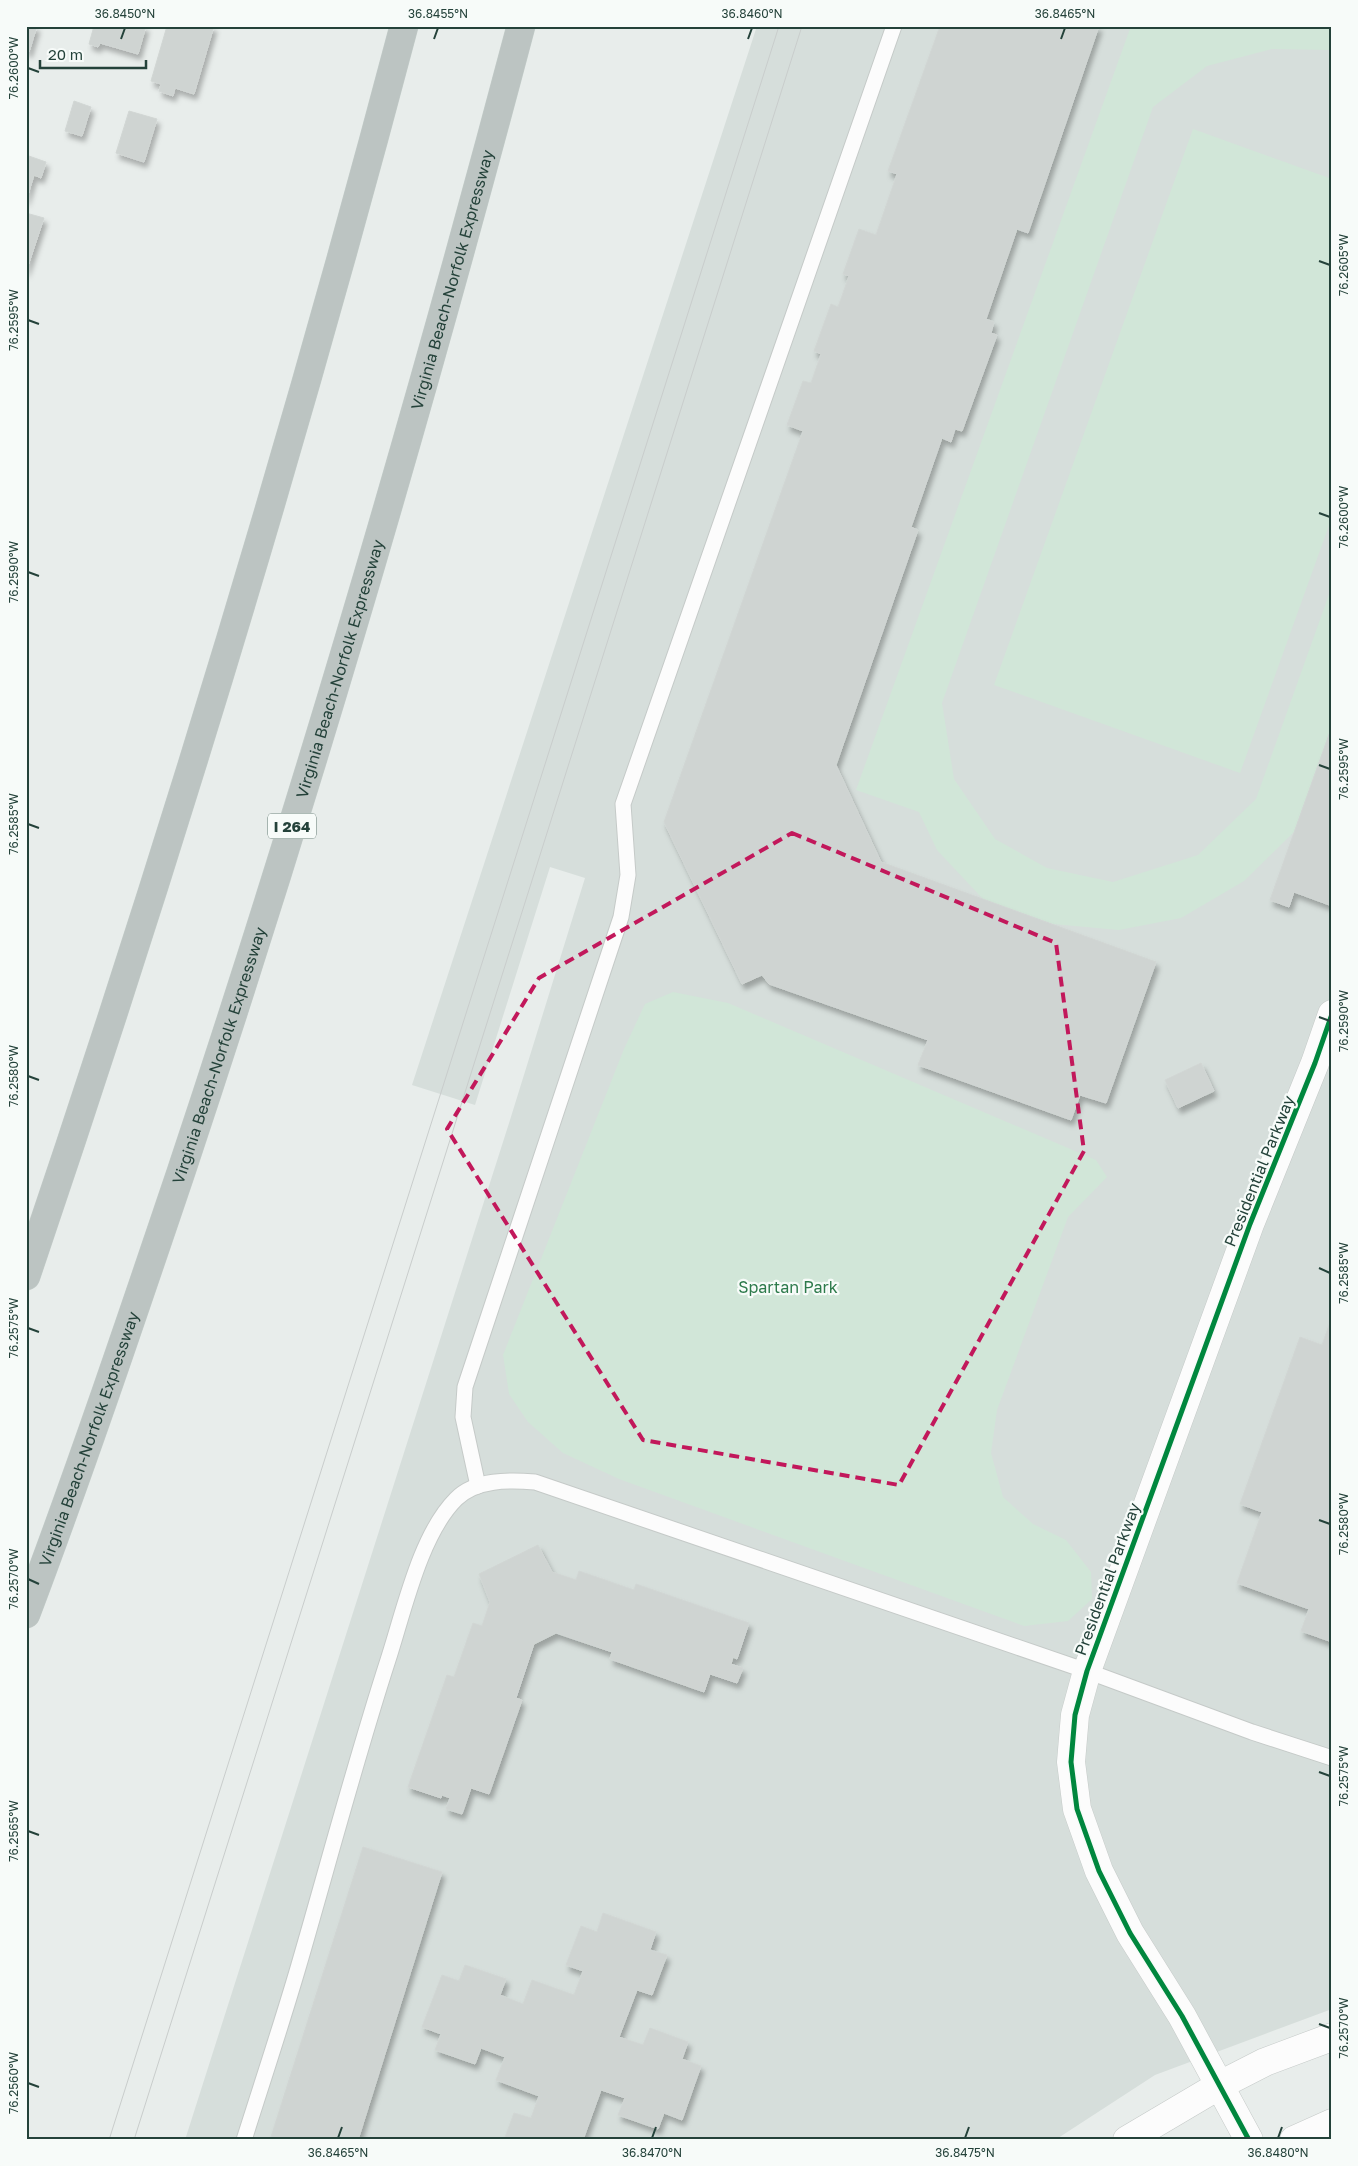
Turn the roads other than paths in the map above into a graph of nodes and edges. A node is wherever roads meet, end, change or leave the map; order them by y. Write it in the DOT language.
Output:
graph roads {
  1 [pos="404,26"];
  2 [pos="521,26"];
  3 [pos="894,26"];
  4 [pos="1332,1014"];
  5 [pos="1323,1066"];
  6 [pos="26,1276"];
  7 [pos="478,1486"];
  8 [pos="26,1614"];
  9 [pos="1087,1671"];
  10 [pos="1332,1758"];
  11 [pos="1332,2038"];
  12 [pos="1220,2085"];
  13 [pos="1332,2124"];
  14 [pos="244,2140"];
  15 [pos="1127,2140"];
  16 [pos="1250,2140"];
  17 [pos="1294,2140"];
  1 -- 6 [label="highway"];
  2 -- 8 [label="highway, Virginia Beach-Norfolk Expressway / I 264"];
  3 -- 7 [label="lane"];
  4 -- 5 [label="street, Presidential Parkway"];
  5 -- 9 [label="street, Presidential Parkway"];
  7 -- 9 [label="lane"];
  7 -- 14 [label="lane"];
  9 -- 10 [label="lane"];
  9 -- 12 [label="street, Presidential Parkway"];
  11 -- 12 [label="street"];
  12 -- 15 [label="street"];
  12 -- 16 [label="street, Presidential Parkway"];
  13 -- 17 [label="street"];
}
